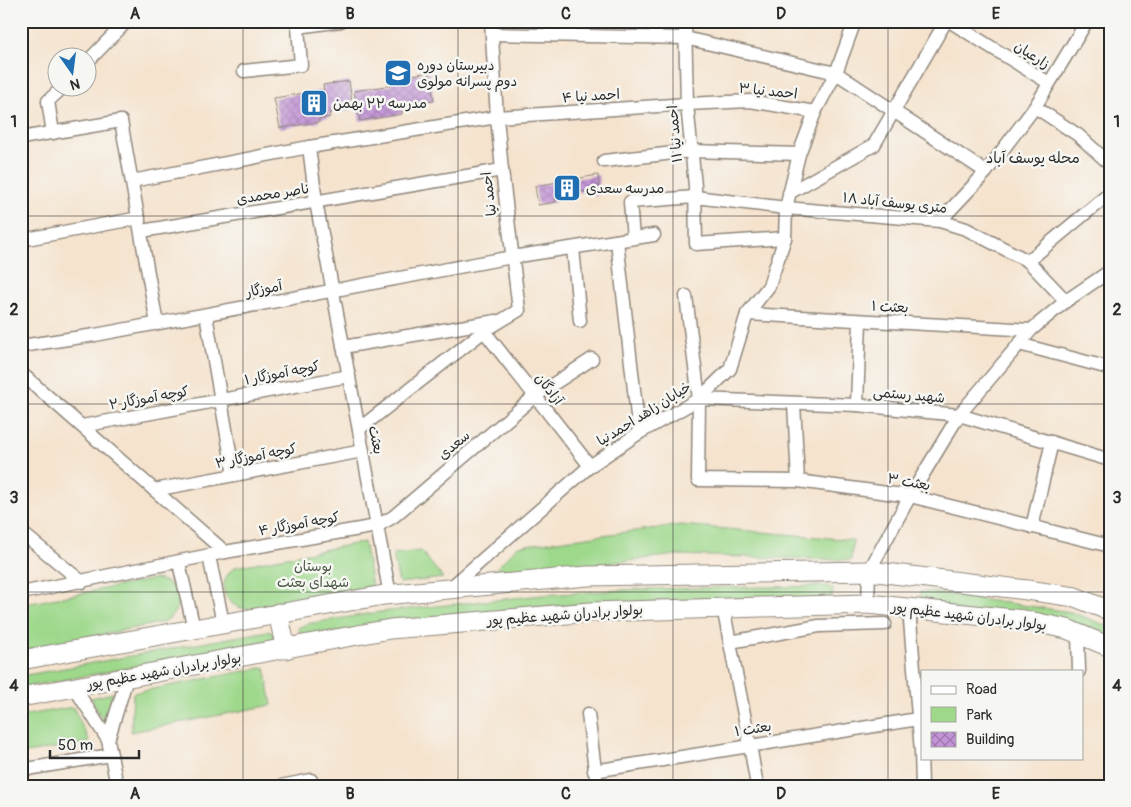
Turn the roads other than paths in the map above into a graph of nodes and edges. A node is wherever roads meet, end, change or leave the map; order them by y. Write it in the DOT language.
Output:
graph roads {
  1 [pos="127,21"];
  2 [pos="341,21"];
  3 [pos="685,21"];
  4 [pos="855,21"];
  5 [pos="948,21"];
  6 [pos="1087,21"];
  7 [pos="491,28"];
  8 [pos="685,38"];
  9 [pos="98,51"];
  10 [pos="244,71"];
  11 [pos="836,73"];
  12 [pos="1049,83"];
  13 [pos="52,98"];
  14 [pos="687,104"];
  15 [pos="1035,107"];
  16 [pos="894,111"];
  17 [pos="815,112"];
  18 [pos="497,117"];
  19 [pos="53,133"];
  20 [pos="21,138"];
  21 [pos="310,147"];
  22 [pos="691,151"];
  23 [pos="799,154"];
  24 [pos="604,161"];
  25 [pos="1110,164"];
  26 [pos="502,170"];
  27 [pos="986,172"];
  28 [pos="132,181"];
  29 [pos="789,193"];
  30 [pos="1110,193"];
  31 [pos="695,197"];
  32 [pos="316,202"];
  33 [pos="786,208"];
  34 [pos="139,218"];
  35 [pos="940,220"];
  36 [pos="142,231"];
  37 [pos="654,235"];
  38 [pos="633,238"];
  39 [pos="784,238"];
  40 [pos="21,240"];
  41 [pos="617,241"];
  42 [pos="572,248"];
  43 [pos="512,257"];
  44 [pos="1028,261"];
  45 [pos="1109,272"];
  46 [pos="332,291"];
  47 [pos="686,296"];
  48 [pos="1066,301"];
  49 [pos="747,314"];
  50 [pos="206,315"];
  51 [pos="503,320"];
  52 [pos="580,321"];
  53 [pos="860,321"];
  54 [pos="157,324"];
  55 [pos="1031,330"];
  56 [pos="484,331"];
  57 [pos="1019,344"];
  58 [pos="21,346"];
  59 [pos="343,347"];
  60 [pos="592,359"];
  61 [pos="1109,368"];
  62 [pos="21,373"];
  63 [pos="349,376"];
  64 [pos="535,396"];
  65 [pos="699,399"];
  66 [pos="222,400"];
  67 [pos="794,403"];
  68 [pos="857,405"];
  69 [pos="959,415"];
  70 [pos="82,426"];
  71 [pos="359,429"];
  72 [pos="639,433"];
  73 [pos="1052,442"];
  74 [pos="363,451"];
  75 [pos="1110,460"];
  76 [pos="590,466"];
  77 [pos="234,475"];
  78 [pos="798,482"];
  79 [pos="154,490"];
  80 [pos="910,496"];
  81 [pos="377,526"];
  82 [pos="1032,527"];
  83 [pos="21,532"];
  84 [pos="1110,546"];
  85 [pos="226,552"];
  86 [pos="209,556"];
  87 [pos="179,563"];
  88 [pos="869,572"];
  89 [pos="910,576"];
  90 [pos="82,582"];
  91 [pos="450,589"];
  92 [pos="21,593"];
  93 [pos="390,595"];
  94 [pos="868,604"];
  95 [pos="723,607"];
  96 [pos="909,609"];
  97 [pos="1110,611"];
  98 [pos="278,613"];
  99 [pos="223,623"];
  100 [pos="885,624"];
  101 [pos="194,628"];
  102 [pos="1078,634"];
  103 [pos="730,642"];
  104 [pos="1110,647"];
  105 [pos="286,649"];
  106 [pos="21,660"];
  107 [pos="1079,670"];
  108 [pos="127,678"];
  109 [pos="74,688"];
  110 [pos="21,697"];
  111 [pos="588,714"];
  112 [pos="918,719"];
  113 [pos="108,740"];
  114 [pos="921,743"];
  115 [pos="750,745"];
  116 [pos="111,755"];
  117 [pos="922,760"];
  118 [pos="21,770"];
  119 [pos="594,771"];
  120 [pos="311,780"];
  121 [pos="117,786"];
  122 [pos="281,786"];
  123 [pos="597,786"];
  124 [pos="757,786"];
  125 [pos="922,786"];
  1 -- 9 [label="street"];
  2 -- 10 [label="street"];
  3 -- 8 [label="street, احمد نیا ۱۱"];
  4 -- 11 [label="street, خیابان زاهد احمدنیا"];
  5 -- 12 [label="street, زارعیان"];
  5 -- 16 [label="street"];
  6 -- 12 [label="street"];
  7 -- 8 [label="street"];
  7 -- 18 [label="street, احمد نیا"];
  8 -- 11 [label="street"];
  8 -- 14 [label="street, احمد نیا ۱۱"];
  11 -- 16 [label="street"];
  11 -- 17 [label="street, خیابان زاهد احمدنیا"];
  12 -- 15 [label="street"];
  13 -- 19 [label="street"];
  14 -- 17 [label="street, احمد نیا ۳"];
  14 -- 18 [label="street, احمد نیا ۴"];
  14 -- 22 [label="street, احمد نیا ۱۱"];
  15 -- 25 [label="street"];
  15 -- 27 [label="street"];
  16 -- 27 [label="street"];
  16 -- 29 [label="street"];
  17 -- 23 [label="street, خیابان زاهد احمدنیا"];
  18 -- 21 [label="street, احمد نیا ۴"];
  18 -- 26 [label="street, احمد نیا"];
  19 -- 20 [label="street"];
  19 -- 28 [label="street"];
  21 -- 28 [label="street, احمد نیا ۴"];
  21 -- 32 [label="street, بعثت"];
  22 -- 23 [label="street"];
  22 -- 24 [label="street"];
  22 -- 31 [label="street, احمد نیا ۱۱"];
  23 -- 29 [label="street, خیابان زاهد احمدنیا"];
  26 -- 32 [label="street, ناصر محمدی"];
  26 -- 43 [label="street, احمد نیا"];
  27 -- 35 [label="street"];
  28 -- 34 [label="street"];
  29 -- 33 [label="street, خیابان زاهد احمدنیا"];
  30 -- 44 [label="street"];
  31 -- 33 [label="street, ۱۸ متری یوسف آباد"];
  31 -- 38 [label="street, ۱۸ متری یوسف آباد"];
  31 -- 39 [label="street, احمد نیا ۱۱"];
  32 -- 36 [label="street, ناصر محمدی"];
  32 -- 46 [label="street, بعثت"];
  33 -- 35 [label="street, ۱۸ متری یوسف آباد"];
  33 -- 39 [label="street, خیابان زاهد احمدنیا"];
  34 -- 36 [label="street"];
  34 -- 40 [label="street"];
  35 -- 44 [label="street, ۱۸ متری یوسف آباد"];
  36 -- 54 [label="street"];
  37 -- 38 [label="street"];
  38 -- 41 [label="street"];
  39 -- 49 [label="street, خیابان زاهد احمدنیا"];
  41 -- 42 [label="street"];
  41 -- 72 [label="street"];
  42 -- 43 [label="street"];
  42 -- 52 [label="street"];
  43 -- 46 [label="street, آموزگار"];
  43 -- 51 [label="street, احمد نیا"];
  44 -- 48 [label="street, ۱۸ متری یوسف آباد"];
  45 -- 48 [label="street"];
  46 -- 50 [label="street, آموزگار"];
  46 -- 59 [label="street, بعثت"];
  47 -- 65 [label="street"];
  48 -- 55 [label="street"];
  49 -- 53 [label="street, بعثت ۱"];
  49 -- 65 [label="street, خیابان زاهد احمدنیا"];
  50 -- 54 [label="street, آموزگار"];
  50 -- 66 [label="street"];
  51 -- 56 [label="street"];
  51 -- 59 [label="street"];
  53 -- 55 [label="street, بعثت ۱"];
  53 -- 68 [label="street"];
  54 -- 58 [label="street, آموزگار"];
  55 -- 57 [label="street"];
  56 -- 64 [label="street, آزادگان"];
  56 -- 71 [label="street"];
  57 -- 61 [label="street"];
  57 -- 69 [label="street"];
  59 -- 63 [label="street, بعثت"];
  60 -- 64 [label="street, سعدی"];
  62 -- 70 [label="street"];
  63 -- 66 [label="street, کوچه آموزگار ۱"];
  63 -- 71 [label="street, بعثت"];
  64 -- 76 [label="street, آزادگان"];
  64 -- 81 [label="street, سعدی"];
  65 -- 67 [label="street, شهید رستمی"];
  65 -- 72 [label="street, خیابان زاهد احمدنیا"];
  65 -- 78 [label="street, بعثت ۳"];
  66 -- 70 [label="street, کوچه آموزگار ۲"];
  66 -- 77 [label="street"];
  67 -- 68 [label="street, شهید رستمی"];
  67 -- 78 [label="street"];
  68 -- 69 [label="street, شهید رستمی"];
  69 -- 73 [label="street, شهید رستمی"];
  69 -- 80 [label="street"];
  70 -- 79 [label="street"];
  71 -- 74 [label="street, بعثت"];
  72 -- 76 [label="street, خیابان زاهد احمدنیا"];
  73 -- 75 [label="street, شهید رستمی"];
  73 -- 82 [label="street"];
  74 -- 77 [label="street, کوچه آموزگار ۳"];
  74 -- 81 [label="street, بعثت"];
  76 -- 91 [label="street, خیابان زاهد احمدنیا"];
  77 -- 79 [label="street, کوچه آموزگار ۳"];
  78 -- 80 [label="street, بعثت ۳"];
  79 -- 85 [label="street"];
  80 -- 82 [label="street, بعثت ۳"];
  80 -- 88 [label="street"];
  81 -- 85 [label="street, کوچه آموزگار ۴"];
  81 -- 93 [label="street, بعثت"];
  82 -- 84 [label="street, بعثت ۳"];
  83 -- 90 [label="street"];
  85 -- 86 [label="street, کوچه آموزگار ۴"];
  86 -- 87 [label="street, کوچه آموزگار ۴"];
  86 -- 99 [label="street"];
  87 -- 90 [label="street, کوچه آموزگار ۴"];
  87 -- 101 [label="street"];
  88 -- 89 [label="main road"];
  88 -- 91 [label="main road"];
  88 -- 94 [label="street"];
  89 -- 96 [label="main road"];
  89 -- 97 [label="main road"];
  90 -- 92 [label="street, کوچه آموزگار ۴"];
  91 -- 93 [label="main road"];
  93 -- 98 [label="main road"];
  94 -- 95 [label="main road, بولوار برادران شهید عظیم‌ پور"];
  94 -- 96 [label="main road, بولوار برادران شهید عظیم‌ پور"];
  95 -- 103 [label="street"];
  95 -- 105 [label="main road, بولوار برادران شهید عظیم‌ پور"];
  96 -- 102 [label="main road, بولوار برادران شهید عظیم‌ پور"];
  96 -- 112 [label="street"];
  98 -- 99 [label="main road"];
  98 -- 105 [label="main road"];
  99 -- 101 [label="main road"];
  100 -- 103 [label="street"];
  101 -- 106 [label="main road"];
  102 -- 104 [label="main road, بولوار برادران شهید عظیم‌ پور"];
  102 -- 107 [label="street"];
  103 -- 115 [label="street"];
  105 -- 108 [label="main road, بولوار برادران شهید عظیم‌ پور"];
  108 -- 109 [label="main road, بولوار برادران شهید عظیم‌ پور"];
  108 -- 113 [label="street"];
  109 -- 110 [label="main road, بولوار برادران شهید عظیم‌ پور"];
  109 -- 113 [label="street"];
  111 -- 119 [label="street"];
  112 -- 114 [label="street"];
  112 -- 115 [label="street, بعثت ۱"];
  113 -- 116 [label="street"];
  115 -- 119 [label="street, بعثت ۱"];
  115 -- 124 [label="street"];
  116 -- 118 [label="street"];
  116 -- 121 [label="street"];
  117 -- 125 [label="street"];
  119 -- 123 [label="street"];
  120 -- 122 [label="street"];
}
